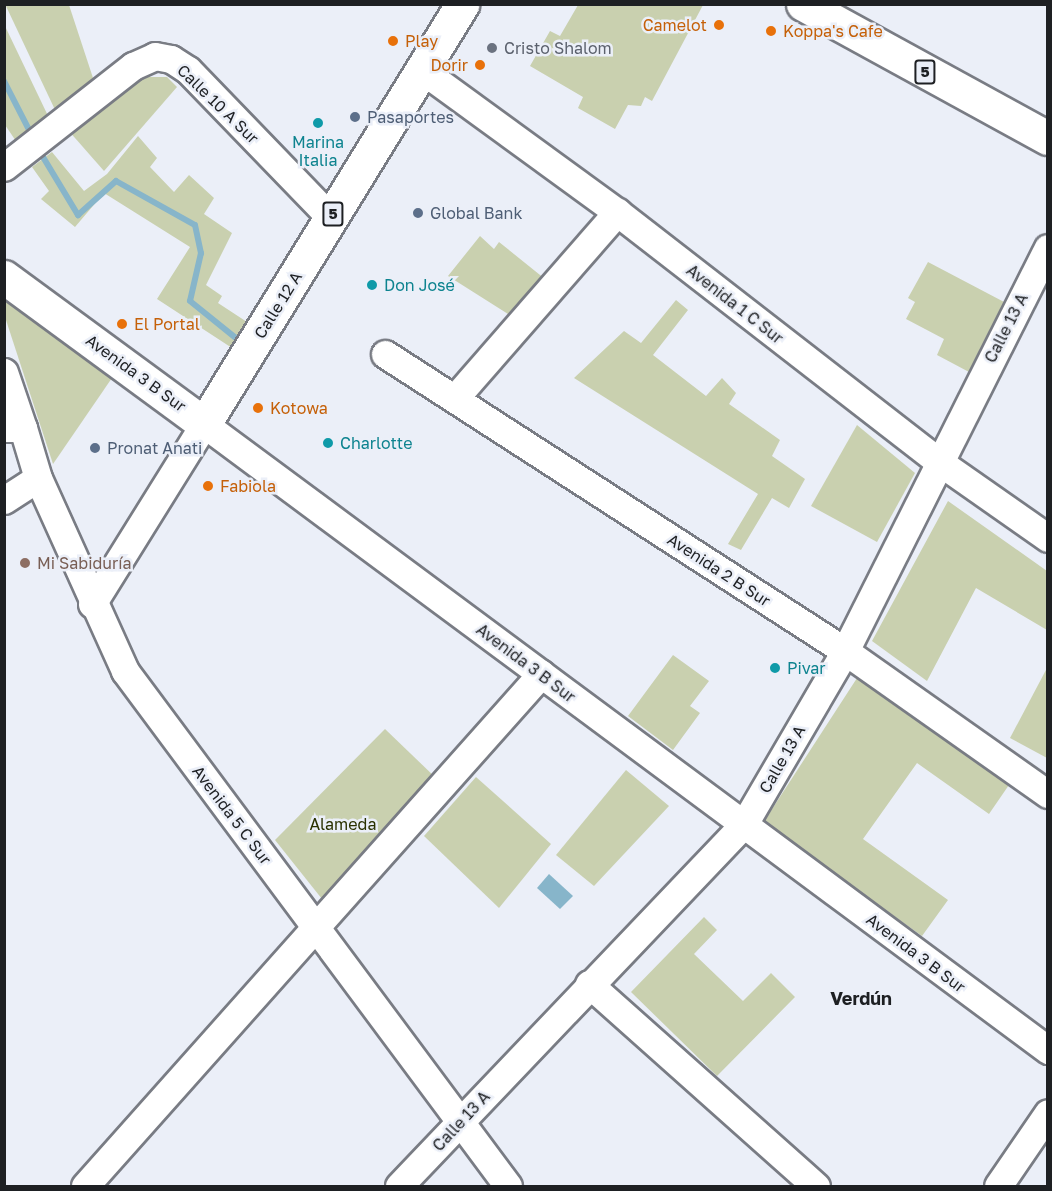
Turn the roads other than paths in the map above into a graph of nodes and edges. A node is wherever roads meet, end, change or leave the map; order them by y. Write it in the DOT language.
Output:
graph roads {
  1 [pos="462,4"];
  2 [pos="803,4"];
  3 [pos="839,4"];
  4 [pos="422,70"];
  5 [pos="1047,117"];
  6 [pos="1047,138"];
  7 [pos="4,167"];
  8 [pos="617,212"];
  9 [pos="331,218"];
  10 [pos="1047,248"];
  11 [pos="4,277"];
  12 [pos="385,354"];
  13 [pos="4,372"];
  14 [pos="224,393"];
  15 [pos="455,398"];
  16 [pos="171,399"];
  17 [pos="204,424"];
  18 [pos="14,428"];
  19 [pos="938,461"];
  20 [pos="38,478"];
  21 [pos="4,500"];
  22 [pos="1047,538"];
  23 [pos="92,604"];
  24 [pos="845,651"];
  25 [pos="541,674"];
  26 [pos="1047,794"];
  27 [pos="744,824"];
  28 [pos="317,927"];
  29 [pos="589,984"];
  30 [pos="1047,1050"];
  31 [pos="1047,1113"];
  32 [pos="462,1120"];
  33 [pos="85,1186"];
  34 [pos="399,1186"];
  35 [pos="508,1186"];
  36 [pos="816,1186"];
  37 [pos="999,1186"];
  1 -- 4 [label="main road, Calle 12 A / 5"];
  2 -- 6 [label="main road, 5"];
  3 -- 5 [label="main road, 5"];
  4 -- 8 [label="street, Avenida 1 C Sur"];
  4 -- 9 [label="main road, Calle 12 A / 5"];
  7 -- 9 [label="street, Calle 10 A Sur"];
  8 -- 15 [label="street"];
  8 -- 19 [label="street, Avenida 1 C Sur"];
  9 -- 14 [label="main road, Calle 12 A / 5"];
  10 -- 19 [label="street, Calle 13 A"];
  11 -- 16 [label="main road, Avenida 3 B Sur"];
  12 -- 15 [label="street, Avenida 2 B Sur"];
  13 -- 18 [label="street, Avenida 5 C Sur"];
  14 -- 16 [label="main road"];
  14 -- 17 [label="main road, Calle 12 A / 5"];
  15 -- 24 [label="street, Avenida 2 B Sur"];
  16 -- 17 [label="main road, Avenida 3 B Sur"];
  17 -- 23 [label="street, Calle 12 A"];
  17 -- 25 [label="street, Avenida 3 B Sur"];
  18 -- 20 [label="street, Avenida 5 C Sur"];
  19 -- 22 [label="street, Avenida 1 C Sur"];
  19 -- 24 [label="street, Calle 13 A"];
  20 -- 21 [label="street"];
  20 -- 23 [label="street, Avenida 5 C Sur"];
  23 -- 28 [label="street, Avenida 5 C Sur"];
  24 -- 26 [label="street, Avenida 2 B Sur"];
  24 -- 27 [label="street, Calle 13 A"];
  25 -- 27 [label="street, Avenida 3 B Sur"];
  25 -- 28 [label="street"];
  27 -- 29 [label="street, Calle 13 A"];
  27 -- 30 [label="street, Avenida 3 B Sur"];
  28 -- 32 [label="street, Avenida 5 C Sur"];
  28 -- 33 [label="street"];
  29 -- 32 [label="street, Calle 13 A"];
  29 -- 36 [label="street"];
  31 -- 37 [label="street"];
  32 -- 34 [label="street, Calle 13 A"];
  32 -- 35 [label="street, Avenida 5 C Sur"];
}
